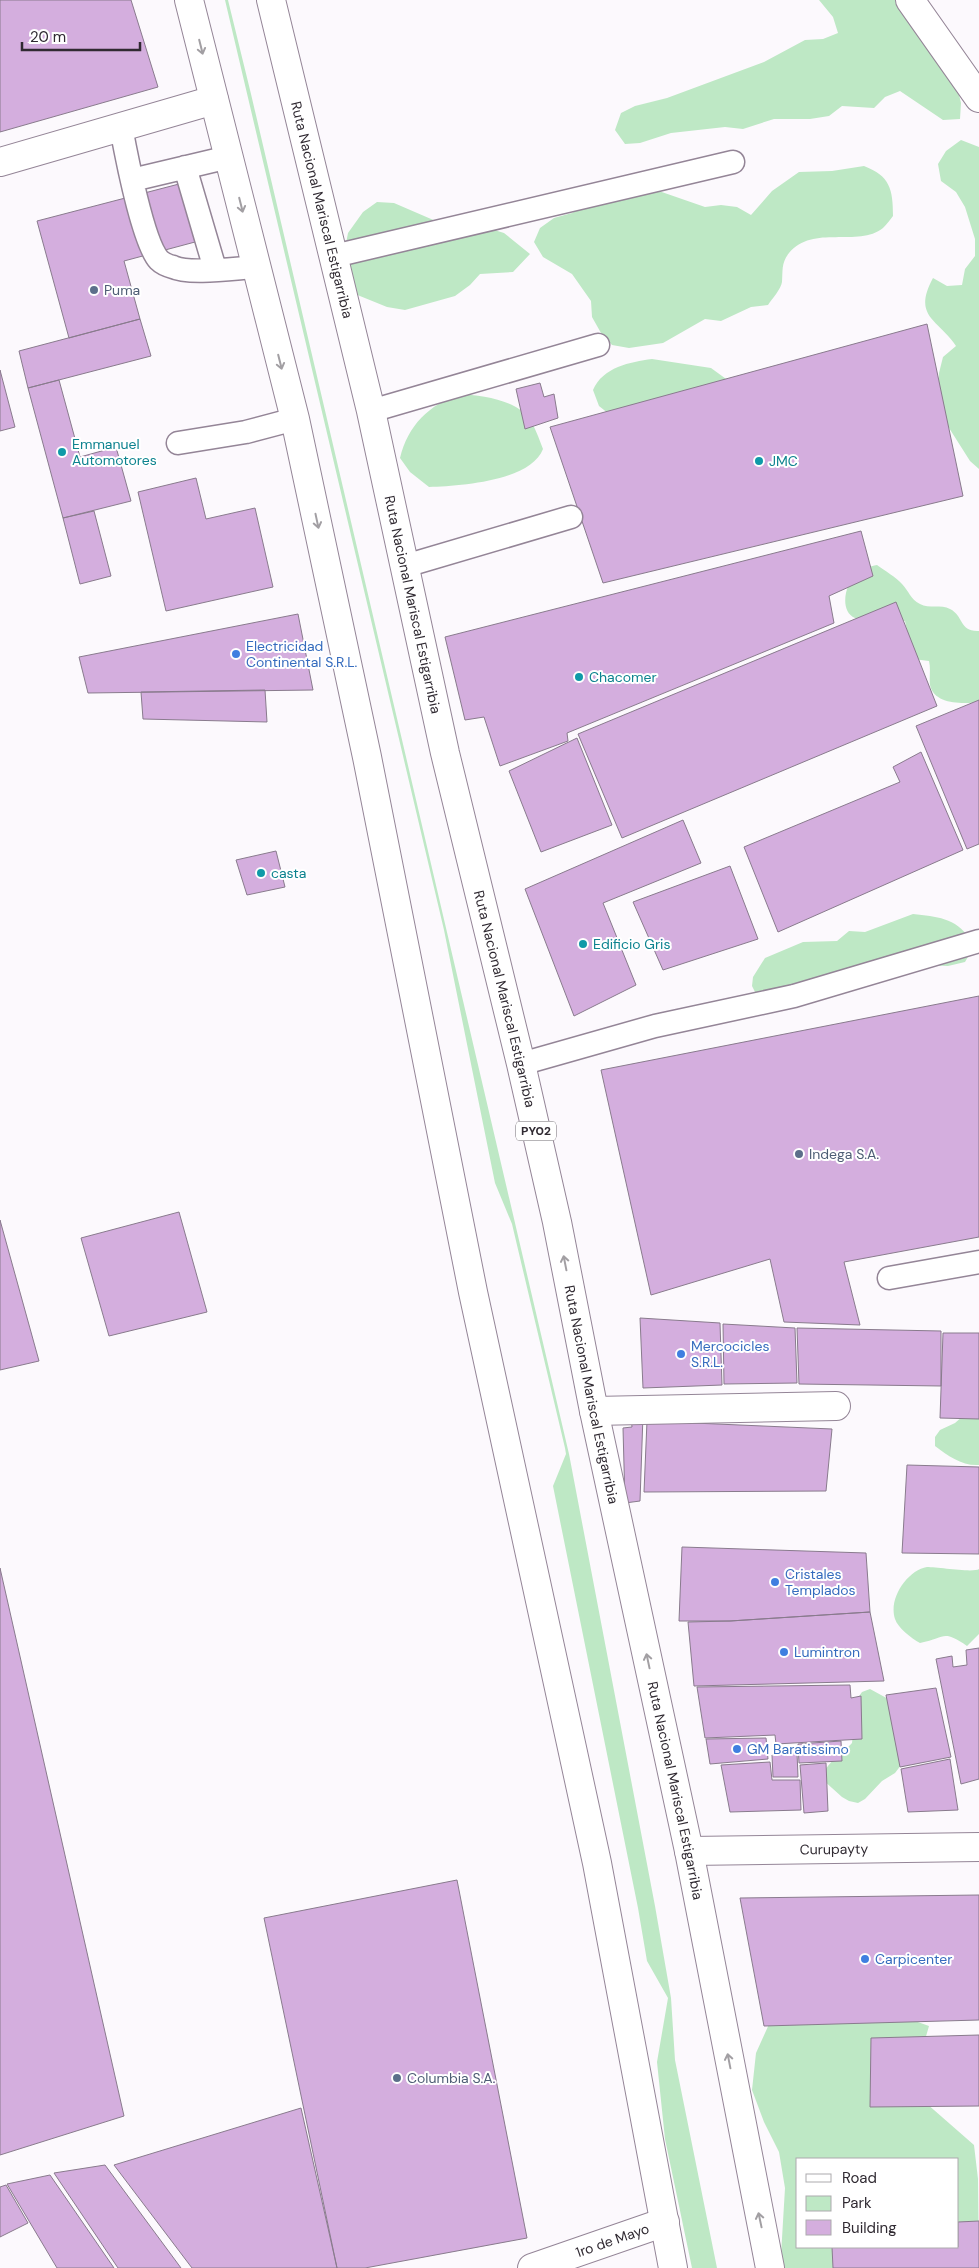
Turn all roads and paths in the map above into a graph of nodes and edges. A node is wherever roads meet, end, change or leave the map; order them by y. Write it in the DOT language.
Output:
graph roads {
  1 [pos="189,0"];
  2 [pos="272,0"];
  3 [pos="910,0"];
  4 [pos="979,98"];
  5 [pos="214,100"];
  6 [pos="121,127"];
  7 [pos="229,157"];
  8 [pos="0,162"];
  9 [pos="733,162"];
  10 [pos="185,167"];
  11 [pos="132,180"];
  12 [pos="334,256"];
  13 [pos="257,267"];
  14 [pos="215,269"];
  15 [pos="598,345"];
  16 [pos="372,411"];
  17 [pos="295,419"];
  18 [pos="178,442"];
  19 [pos="570,517"];
  20 [pos="405,566"];
  21 [pos="979,941"];
  22 [pos="521,1064"];
  23 [pos="979,1262"];
  24 [pos="889,1278"];
  25 [pos="836,1406"];
  26 [pos="594,1411"];
  27 [pos="979,1847"];
  28 [pos="689,1851"];
  29 [pos="665,2222"];
  30 [pos="532,2268"];
  31 [pos="673,2268"];
  32 [pos="770,2268"];
  1 -- 5 [label="main road, one-way"];
  2 -- 12 [label="main road, Ruta Nacional Mariscal Estigarribia / PY02"];
  3 -- 4 [label="main road"];
  5 -- 6 [label="main road"];
  5 -- 7 [label="main road"];
  6 -- 8 [label="main road"];
  6 -- 11 [label="lane"];
  7 -- 10 [label="lane"];
  7 -- 13 [label="main road, one-way"];
  9 -- 12 [label="lane"];
  10 -- 11 [label="lane"];
  10 -- 14 [label="lane"];
  11 -- 14 [label="lane"];
  12 -- 16 [label="main road, Ruta Nacional Mariscal Estigarribia / PY02"];
  13 -- 14 [label="lane"];
  13 -- 17 [label="main road, one-way"];
  15 -- 16 [label="lane"];
  16 -- 20 [label="main road, Ruta Nacional Mariscal Estigarribia / PY02"];
  17 -- 18 [label="lane"];
  17 -- 29 [label="main road, one-way"];
  19 -- 20 [label="lane"];
  20 -- 22 [label="main road, Ruta Nacional Mariscal Estigarribia / PY02"];
  21 -- 22 [label="lane"];
  26 -- 22 [label="main road, Ruta Nacional Mariscal Estigarribia / PY02, one-way"];
  23 -- 24 [label="lane"];
  25 -- 26 [label="main road"];
  28 -- 26 [label="main road, Ruta Nacional Mariscal Estigarribia / PY02, one-way"];
  27 -- 28 [label="main road, Curupayty"];
  32 -- 28 [label="main road, Ruta Nacional Mariscal Estigarribia / PY02, one-way"];
  29 -- 30 [label="main road, 1ro de Mayo"];
  29 -- 31 [label="main road"];
}
